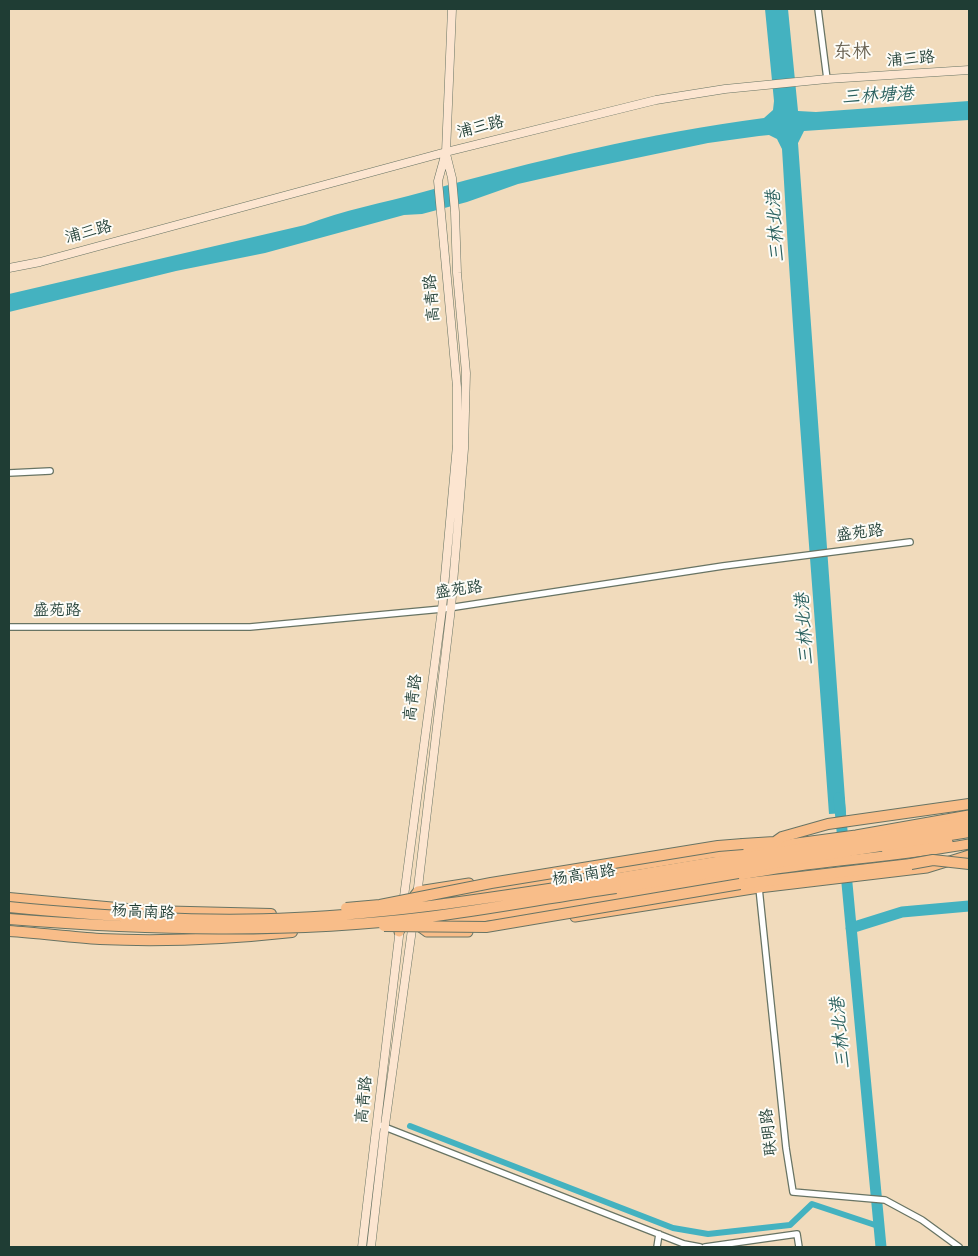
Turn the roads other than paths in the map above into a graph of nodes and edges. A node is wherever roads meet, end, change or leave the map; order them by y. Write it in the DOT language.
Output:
graph roads {
  1 [pos="452,9"];
  2 [pos="818,9"];
  3 [pos="969,70"];
  4 [pos="827,79"];
  5 [pos="446,152"];
  6 [pos="9,268"];
  7 [pos="50,471"];
  8 [pos="9,473"];
  9 [pos="910,542"];
  10 [pos="451,608"];
  11 [pos="442,609"];
  12 [pos="9,627"];
  13 [pos="969,803"];
  14 [pos="969,809"];
  15 [pos="969,815"];
  16 [pos="969,822"];
  17 [pos="882,831"];
  18 [pos="969,832"];
  19 [pos="913,836"];
  20 [pos="969,838"];
  21 [pos="775,842"];
  22 [pos="969,844"];
  23 [pos="857,846"];
  24 [pos="712,853"];
  25 [pos="723,853"];
  26 [pos="738,857"];
  27 [pos="969,857"];
  28 [pos="829,859"];
  29 [pos="933,860"];
  30 [pos="969,864"];
  31 [pos="769,867"];
  32 [pos="792,872"];
  33 [pos="778,878"];
  34 [pos="615,883"];
  35 [pos="810,883"];
  36 [pos="759,888"];
  37 [pos="418,891"];
  38 [pos="9,898"];
  39 [pos="416,902"];
  40 [pos="9,906"];
  41 [pos="403,909"];
  42 [pos="271,914"];
  43 [pos="9,920"];
  44 [pos="238,920"];
  45 [pos="401,921"];
  46 [pos="413,922"];
  47 [pos="384,923"];
  48 [pos="264,927"];
  49 [pos="329,927"];
  50 [pos="9,930"];
  51 [pos="292,932"];
  52 [pos="398,936"];
  53 [pos="381,1124"];
  54 [pos="658,1234"];
  55 [pos="362,1247"];
  56 [pos="371,1247"];
  57 [pos="657,1247"];
  58 [pos="700,1247"];
  59 [pos="705,1247"];
  60 [pos="798,1247"];
  61 [pos="959,1247"];
  1 -- 5 [label="main road, 高青路"];
  2 -- 4 [label="street"];
  3 -- 4 [label="main road, 浦三路"];
  4 -- 5 [label="main road, 浦三路"];
  5 -- 6 [label="main road, 浦三路"];
  5 -- 10 [label="main road, 高青路"];
  5 -- 11 [label="main road, 高青路"];
  7 -- 8 [label="street"];
  9 -- 10 [label="street, 盛苑路"];
  10 -- 11 [label="street, 盛苑路"];
  10 -- 37 [label="main road, 高青路"];
  11 -- 12 [label="street, 盛苑路"];
  11 -- 41 [label="main road, 高青路"];
  13 -- 21 [label="highway"];
  14 -- 17 [label="main road, 杨高南路"];
  15 -- 19 [label="main road, 杨高南路"];
  16 -- 19 [label="highway, 杨高南路"];
  17 -- 19 [label="main road, 杨高南路"];
  17 -- 23 [label="main road, 杨高南路"];
  18 -- 19 [label="highway, 杨高南路"];
  19 -- 20 [label="main road, 杨高南路"];
  19 -- 23 [label="highway, 杨高南路"];
  19 -- 23 [label="highway, 杨高南路"];
  21 -- 25 [label="main road, 杨高南路"];
  21 -- 28 [label="main road, 杨高南路"];
  21 -- 42 [label="highway, 杨高南路, bridge"];
  22 -- 23 [label="main road, 杨高南路"];
  23 -- 28 [label="highway, 杨高南路"];
  23 -- 28 [label="main road, 杨高南路"];
  24 -- 25 [label="main road, 杨高南路"];
  24 -- 37 [label="main road, 杨高南路"];
  24 -- 39 [label="main road, 杨高南路"];
  25 -- 26 [label="main road, 杨高南路"];
  26 -- 28 [label="highway, 杨高南路"];
  26 -- 34 [label="highway, 杨高南路"];
  27 -- 28 [label="main road"];
  27 -- 29 [label="highway, bridge"];
  28 -- 29 [label="highway, bridge"];
  28 -- 31 [label="highway, 杨高南路"];
  28 -- 32 [label="highway"];
  28 -- 35 [label="main road"];
  29 -- 30 [label="highway, bridge"];
  31 -- 32 [label="main road, 杨高南路"];
  31 -- 34 [label="highway, 杨高南路"];
  31 -- 46 [label="main road, 杨高南路"];
  32 -- 33 [label="highway, 杨高南路"];
  33 -- 35 [label="main road, 杨高南路"];
  33 -- 51 [label="highway, 杨高南路, bridge"];
  34 -- 44 [label="highway, 杨高南路, bridge"];
  34 -- 48 [label="highway, 杨高南路, bridge"];
  35 -- 36 [label="main road, 杨高南路"];
  36 -- 46 [label="main road, 杨高南路"];
  36 -- 61 [label="street, 联明路"];
  37 -- 39 [label="main road, 高青路"];
  37 -- 41 [label="main road"];
  37 -- 45 [label="main road"];
  38 -- 42 [label="highway"];
  39 -- 45 [label="main road"];
  39 -- 46 [label="main road, 高青路"];
  40 -- 41 [label="main road, 杨高南路"];
  40 -- 44 [label="highway, 杨高南路, bridge"];
  41 -- 45 [label="main road, 高青路"];
  42 -- 44 [label="highway, 杨高南路, bridge"];
  43 -- 48 [label="highway, 杨高南路, bridge"];
  43 -- 49 [label="main road, 杨高南路"];
  45 -- 46 [label="main road, 杨高南路"];
  45 -- 47 [label="main road, 杨高南路"];
  45 -- 49 [label="main road, 杨高南路"];
  45 -- 52 [label="main road"];
  46 -- 53 [label="main road, 高青路"];
  47 -- 49 [label="main road, 杨高南路"];
  47 -- 52 [label="main road"];
  48 -- 51 [label="highway, 杨高南路, bridge"];
  50 -- 51 [label="highway"];
  52 -- 53 [label="main road, 高青路"];
  53 -- 54 [label="street"];
  53 -- 55 [label="main road, 高青路"];
  53 -- 56 [label="main road, 高青路"];
  54 -- 57 [label="street"];
  54 -- 58 [label="street"];
  59 -- 60 [label="street"];
}
